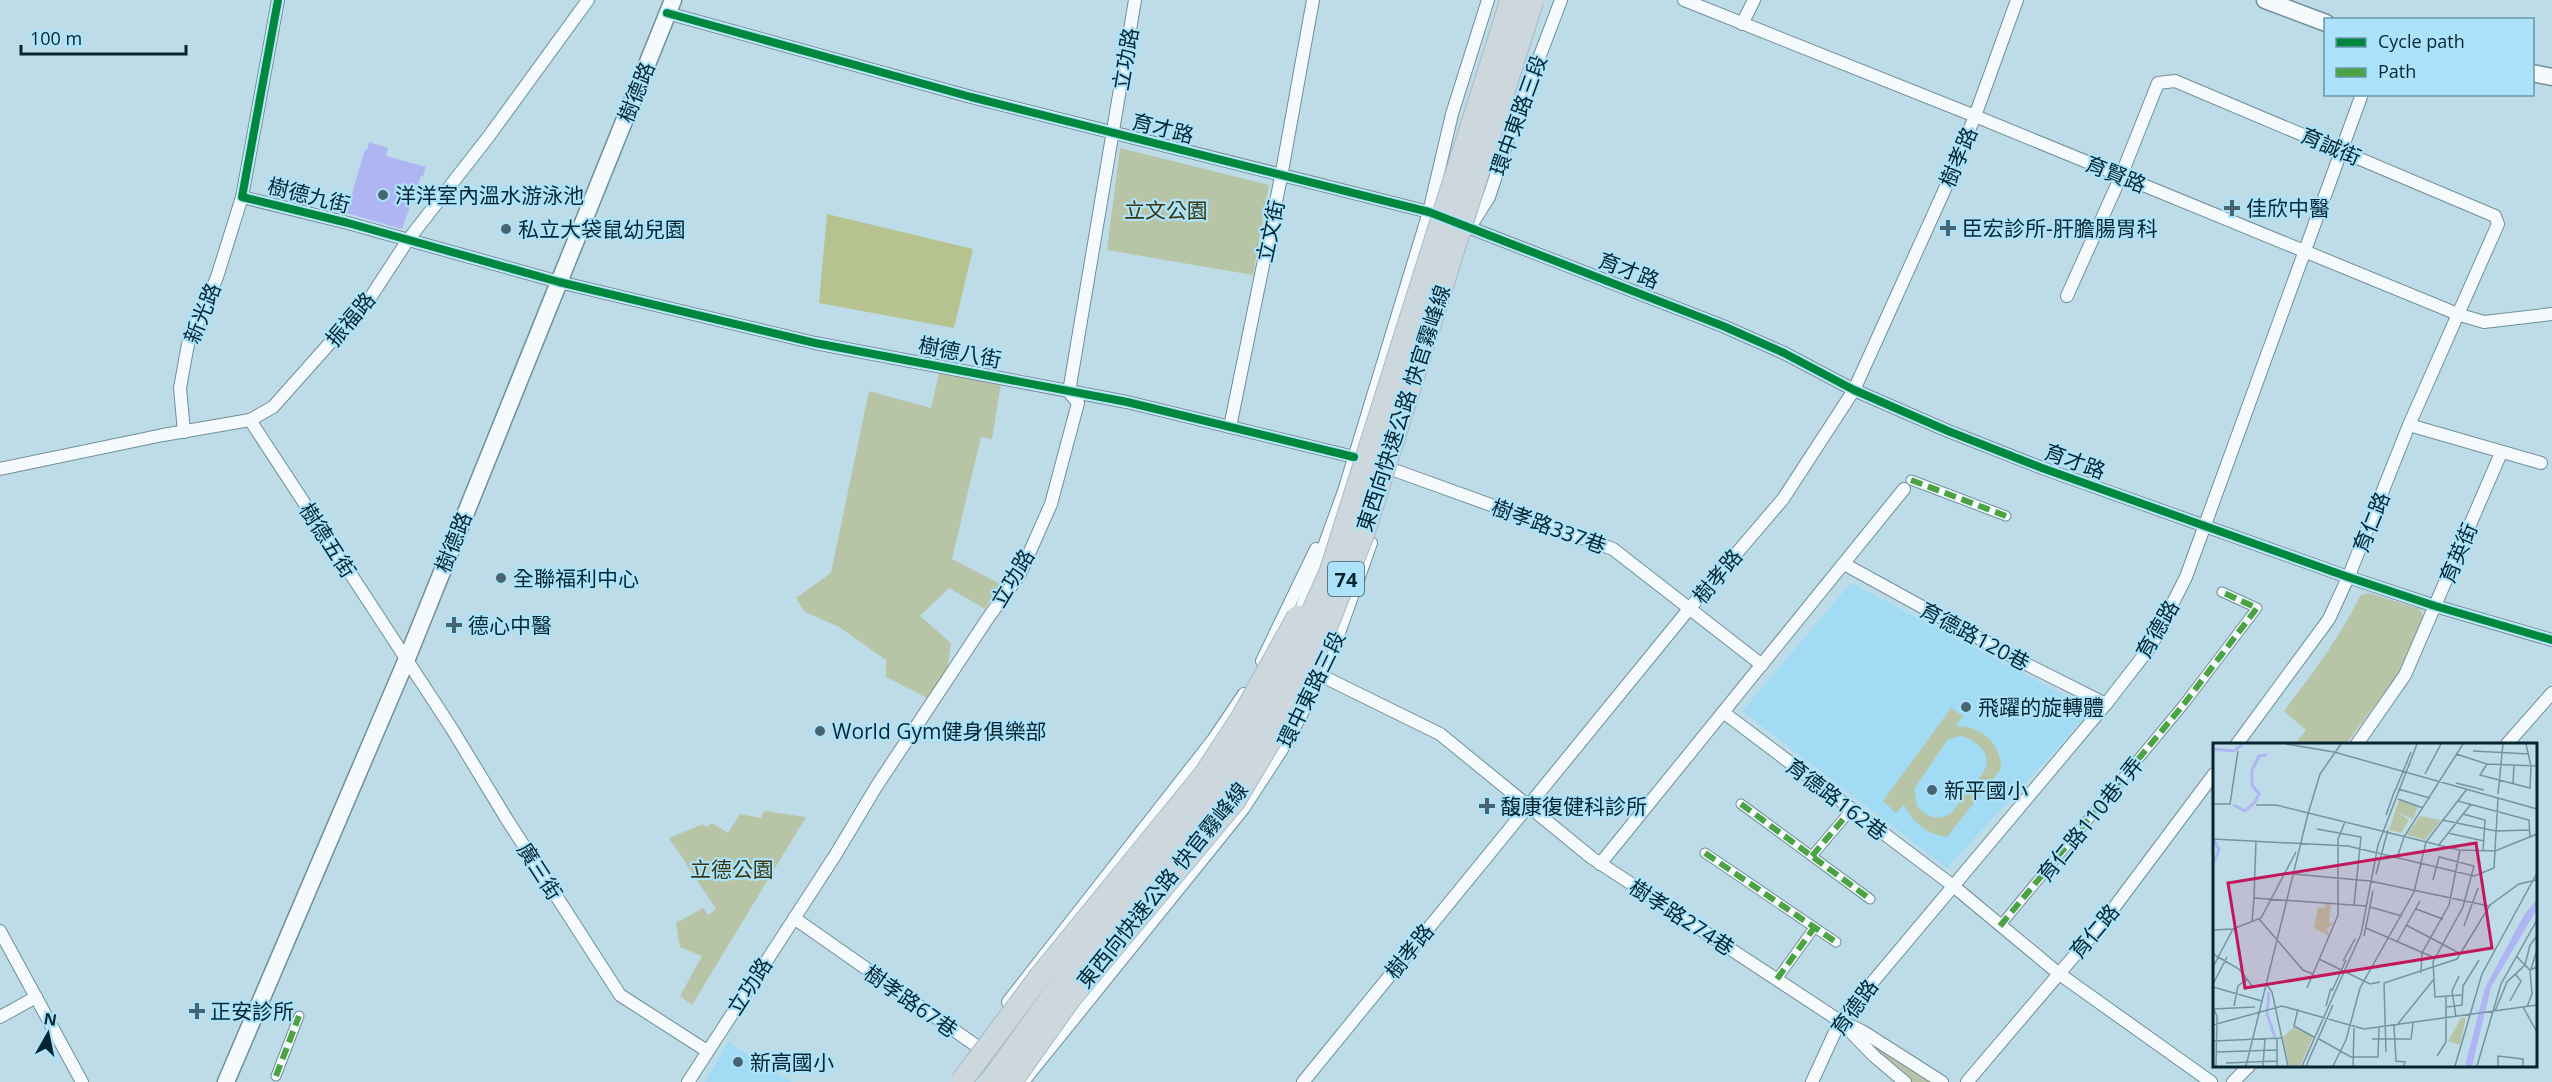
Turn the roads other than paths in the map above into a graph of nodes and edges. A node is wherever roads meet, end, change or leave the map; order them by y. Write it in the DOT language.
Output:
graph roads {
  1 [pos="278,0"];
  2 [pos="588,0"];
  3 [pos="1135,0"];
  4 [pos="1312,0"];
  5 [pos="1488,0"];
  6 [pos="1496,0"];
  7 [pos="1503,0"];
  8 [pos="1511,0"];
  9 [pos="1533,0"];
  10 [pos="1538,0"];
  11 [pos="1546,0"];
  12 [pos="1561,0"];
  13 [pos="1683,0"];
  14 [pos="1754,0"];
  15 [pos="2018,0"];
  16 [pos="2265,0"];
  17 [pos="670,7"];
  18 [pos="2324,23"];
  19 [pos="1742,24"];
  20 [pos="2534,73"];
  21 [pos="2552,77"];
  22 [pos="2361,96"];
  23 [pos="1473,116"];
  24 [pos="1975,116"];
  25 [pos="1495,124"];
  26 [pos="1112,134"];
  27 [pos="2342,150"];
  28 [pos="2121,176"];
  29 [pos="1281,177"];
  30 [pos="242,197"];
  31 [pos="1429,212"];
  32 [pos="1470,227"];
  33 [pos="408,240"];
  34 [pos="2306,251"];
  35 [pos="559,282"];
  36 [pos="2067,296"];
  37 [pos="2552,314"];
  38 [pos="2460,315"];
  39 [pos="1854,390"];
  40 [pos="1069,393"];
  41 [pos="250,420"];
  42 [pos="2409,425"];
  43 [pos="1230,427"];
  44 [pos="184,432"];
  45 [pos="2501,453"];
  46 [pos="1354,457"];
  47 [pos="2541,463"];
  48 [pos="0,469"];
  49 [pos="1394,470"];
  50 [pos="1907,484"];
  51 [pos="1344,491"];
  52 [pos="2006,516"];
  53 [pos="2204,527"];
  54 [pos="1844,564"];
  55 [pos="1330,572"];
  56 [pos="2348,577"];
  57 [pos="2222,592"];
  58 [pos="2435,606"];
  59 [pos="1689,609"];
  60 [pos="2552,640"];
  61 [pos="406,661"];
  62 [pos="1762,665"];
  63 [pos="1320,675"];
  64 [pos="2552,693"];
  65 [pos="2106,705"];
  66 [pos="1723,712"];
  67 [pos="2238,743"];
  68 [pos="2358,743"];
  69 [pos="2508,743"];
  70 [pos="2213,775"];
  71 [pos="1741,804"];
  72 [pos="1528,807"];
  73 [pos="1851,810"];
  74 [pos="1705,853"];
  75 [pos="1812,856"];
  76 [pos="1600,864"];
  77 [pos="1952,885"];
  78 [pos="1870,898"];
  79 [pos="794,918"];
  80 [pos="2000,926"];
  81 [pos="1814,928"];
  82 [pos="0,931"];
  83 [pos="1836,942"];
  84 [pos="2058,973"];
  85 [pos="1777,979"];
  86 [pos="36,997"];
  87 [pos="299,1016"];
  88 [pos="0,1017"];
  89 [pos="1840,1021"];
  90 [pos="976,1047"];
  91 [pos="706,1051"];
  92 [pos="991,1057"];
  93 [pos="2247,1067"];
  94 [pos="276,1076"];
  95 [pos="1022,1081"];
  96 [pos="82,1082"];
  97 [pos="226,1082"];
  98 [pos="688,1082"];
  99 [pos="952,1082"];
  100 [pos="961,1082"];
  101 [pos="973,1082"];
  102 [pos="990,1082"];
  103 [pos="1303,1082"];
  104 [pos="1812,1082"];
  105 [pos="1905,1082"];
  106 [pos="1942,1082"];
  107 [pos="1967,1082"];
  108 [pos="2211,1082"];
  109 [pos="2233,1082"];
  1 -- 30 [label="street, 樹德九街"];
  2 -- 33 [label="street, 振福路"];
  3 -- 26 [label="street, 立功路"];
  4 -- 29 [label="street, 立文街"];
  5 -- 31 [label="street, 環中東路三段"];
  6 -- 23 [label="highway, bridge"];
  7 -- 31 [label="street, 環中東路三段"];
  8 -- 23 [label="highway, 東西向快速公路 快官霧峰線 / 74, bridge"];
  9 -- 25 [label="highway, 東西向快速公路 快官霧峰線 / 74, bridge"];
  10 -- 32 [label="street, 環中東路三段"];
  11 -- 25 [label="highway, bridge"];
  12 -- 32 [label="street, 環中東路三段"];
  13 -- 19 [label="street, 育賢路"];
  14 -- 19 [label="street"];
  15 -- 24 [label="street, 樹孝路"];
  16 -- 18 [label="street"];
  17 -- 26 [label="street, 育才路"];
  17 -- 35 [label="street, 樹德路"];
  19 -- 24 [label="street, 育賢路"];
  20 -- 21 [label="street"];
  22 -- 27 [label="street, 育德路"];
  23 -- 55 [label="highway, 東西向快速公路 快官霧峰線 / 74, bridge"];
  24 -- 28 [label="street, 育賢路"];
  24 -- 39 [label="street, 樹孝路"];
  25 -- 95 [label="highway, 東西向快速公路 快官霧峰線 / 74, bridge"];
  26 -- 29 [label="street, 育才路"];
  26 -- 40 [label="street, 立功路"];
  27 -- 28 [label="street, 育誠街"];
  27 -- 34 [label="street, 育德路"];
  27 -- 38 [label="street, 育誠街"];
  28 -- 34 [label="street, 育賢路"];
  28 -- 36 [label="street"];
  29 -- 31 [label="street, 育才路"];
  29 -- 43 [label="street, 立文街"];
  30 -- 33 [label="street, 樹德九街"];
  30 -- 44 [label="street, 新光路"];
  31 -- 32 [label="street, 育才路"];
  31 -- 46 [label="street, 環中東路三段"];
  32 -- 39 [label="street, 育才路"];
  32 -- 49 [label="street, 環中東路三段"];
  33 -- 35 [label="street, 樹德九街"];
  33 -- 41 [label="street, 振福路"];
  34 -- 38 [label="street, 育賢路"];
  34 -- 53 [label="street, 育德路"];
  35 -- 40 [label="street, 樹德八街"];
  35 -- 61 [label="street, 樹德路"];
  37 -- 38 [label="street, 育賢路"];
  38 -- 42 [label="street, 育仁路"];
  39 -- 53 [label="street, 育才路"];
  39 -- 59 [label="street, 樹孝路"];
  40 -- 43 [label="street, 樹德八街"];
  40 -- 79 [label="street, 立功路"];
  41 -- 44 [label="street, 振福路"];
  41 -- 61 [label="street, 樹德五街"];
  42 -- 45 [label="street"];
  42 -- 56 [label="street, 育仁路"];
  43 -- 46 [label="street, 樹德八街"];
  44 -- 48 [label="street, 振福路"];
  45 -- 47 [label="street"];
  45 -- 58 [label="street, 育英街"];
  46 -- 51 [label="street, 環中東路三段"];
  49 -- 59 [label="street, 樹孝路337巷"];
  49 -- 63 [label="street, 環中東路三段"];
  50 -- 52 [label="street"];
  50 -- 54 [label="street"];
  51 -- 90 [label="street, 環中東路三段"];
  51 -- 92 [label="street, 環中東路三段"];
  53 -- 56 [label="street, 育才路"];
  53 -- 65 [label="street, 育德路"];
  54 -- 62 [label="street"];
  54 -- 65 [label="street, 育德路120巷"];
  55 -- 100 [label="highway, 74, bridge"];
  55 -- 102 [label="highway, 東西向快速公路 快官霧峰線 / 74, bridge"];
  56 -- 58 [label="street, 育才路"];
  56 -- 67 [label="street, 育仁路"];
  57 -- 80 [label="street, 育仁路110巷1弄"];
  58 -- 60 [label="street, 育才路"];
  58 -- 68 [label="street, 育英街"];
  59 -- 62 [label="street, 樹孝路337巷"];
  59 -- 72 [label="street, 樹孝路"];
  61 -- 91 [label="street, 廣三街"];
  61 -- 97 [label="street, 樹德路"];
  62 -- 66 [label="street"];
  63 -- 72 [label="street, 樹孝路274巷"];
  63 -- 95 [label="street, 環中東路三段"];
  64 -- 69 [label="street"];
  65 -- 77 [label="street, 育德路"];
  66 -- 73 [label="street, 育德路162巷"];
  66 -- 76 [label="street"];
  70 -- 84 [label="street, 育仁路"];
  71 -- 75 [label="street"];
  72 -- 76 [label="street, 樹孝路274巷"];
  72 -- 103 [label="street, 樹孝路"];
  73 -- 75 [label="street"];
  73 -- 77 [label="street, 育德路162巷"];
  74 -- 81 [label="street"];
  75 -- 78 [label="street"];
  76 -- 85 [label="street, 樹孝路274巷"];
  77 -- 80 [label="street"];
  77 -- 89 [label="street, 育德路"];
  79 -- 90 [label="street, 樹孝路67巷"];
  79 -- 91 [label="street, 立功路"];
  80 -- 84 [label="street"];
  81 -- 83 [label="street"];
  81 -- 85 [label="street"];
  82 -- 86 [label="street"];
  84 -- 107 [label="street, 育仁路"];
  84 -- 108 [label="street"];
  85 -- 89 [label="street, 樹孝路274巷"];
  86 -- 88 [label="street"];
  86 -- 96 [label="street"];
  87 -- 94 [label="street"];
  89 -- 104 [label="street, 育德路"];
  89 -- 105 [label="street"];
  89 -- 106 [label="street"];
  90 -- 92 [label="street, 樹孝路67巷"];
  90 -- 99 [label="street, 環中東路三段"];
  91 -- 98 [label="street, 立功路"];
  92 -- 95 [label="street, 樹孝路67巷"];
  92 -- 101 [label="street, 環中東路三段"];
  93 -- 109 [label="street"];
}
